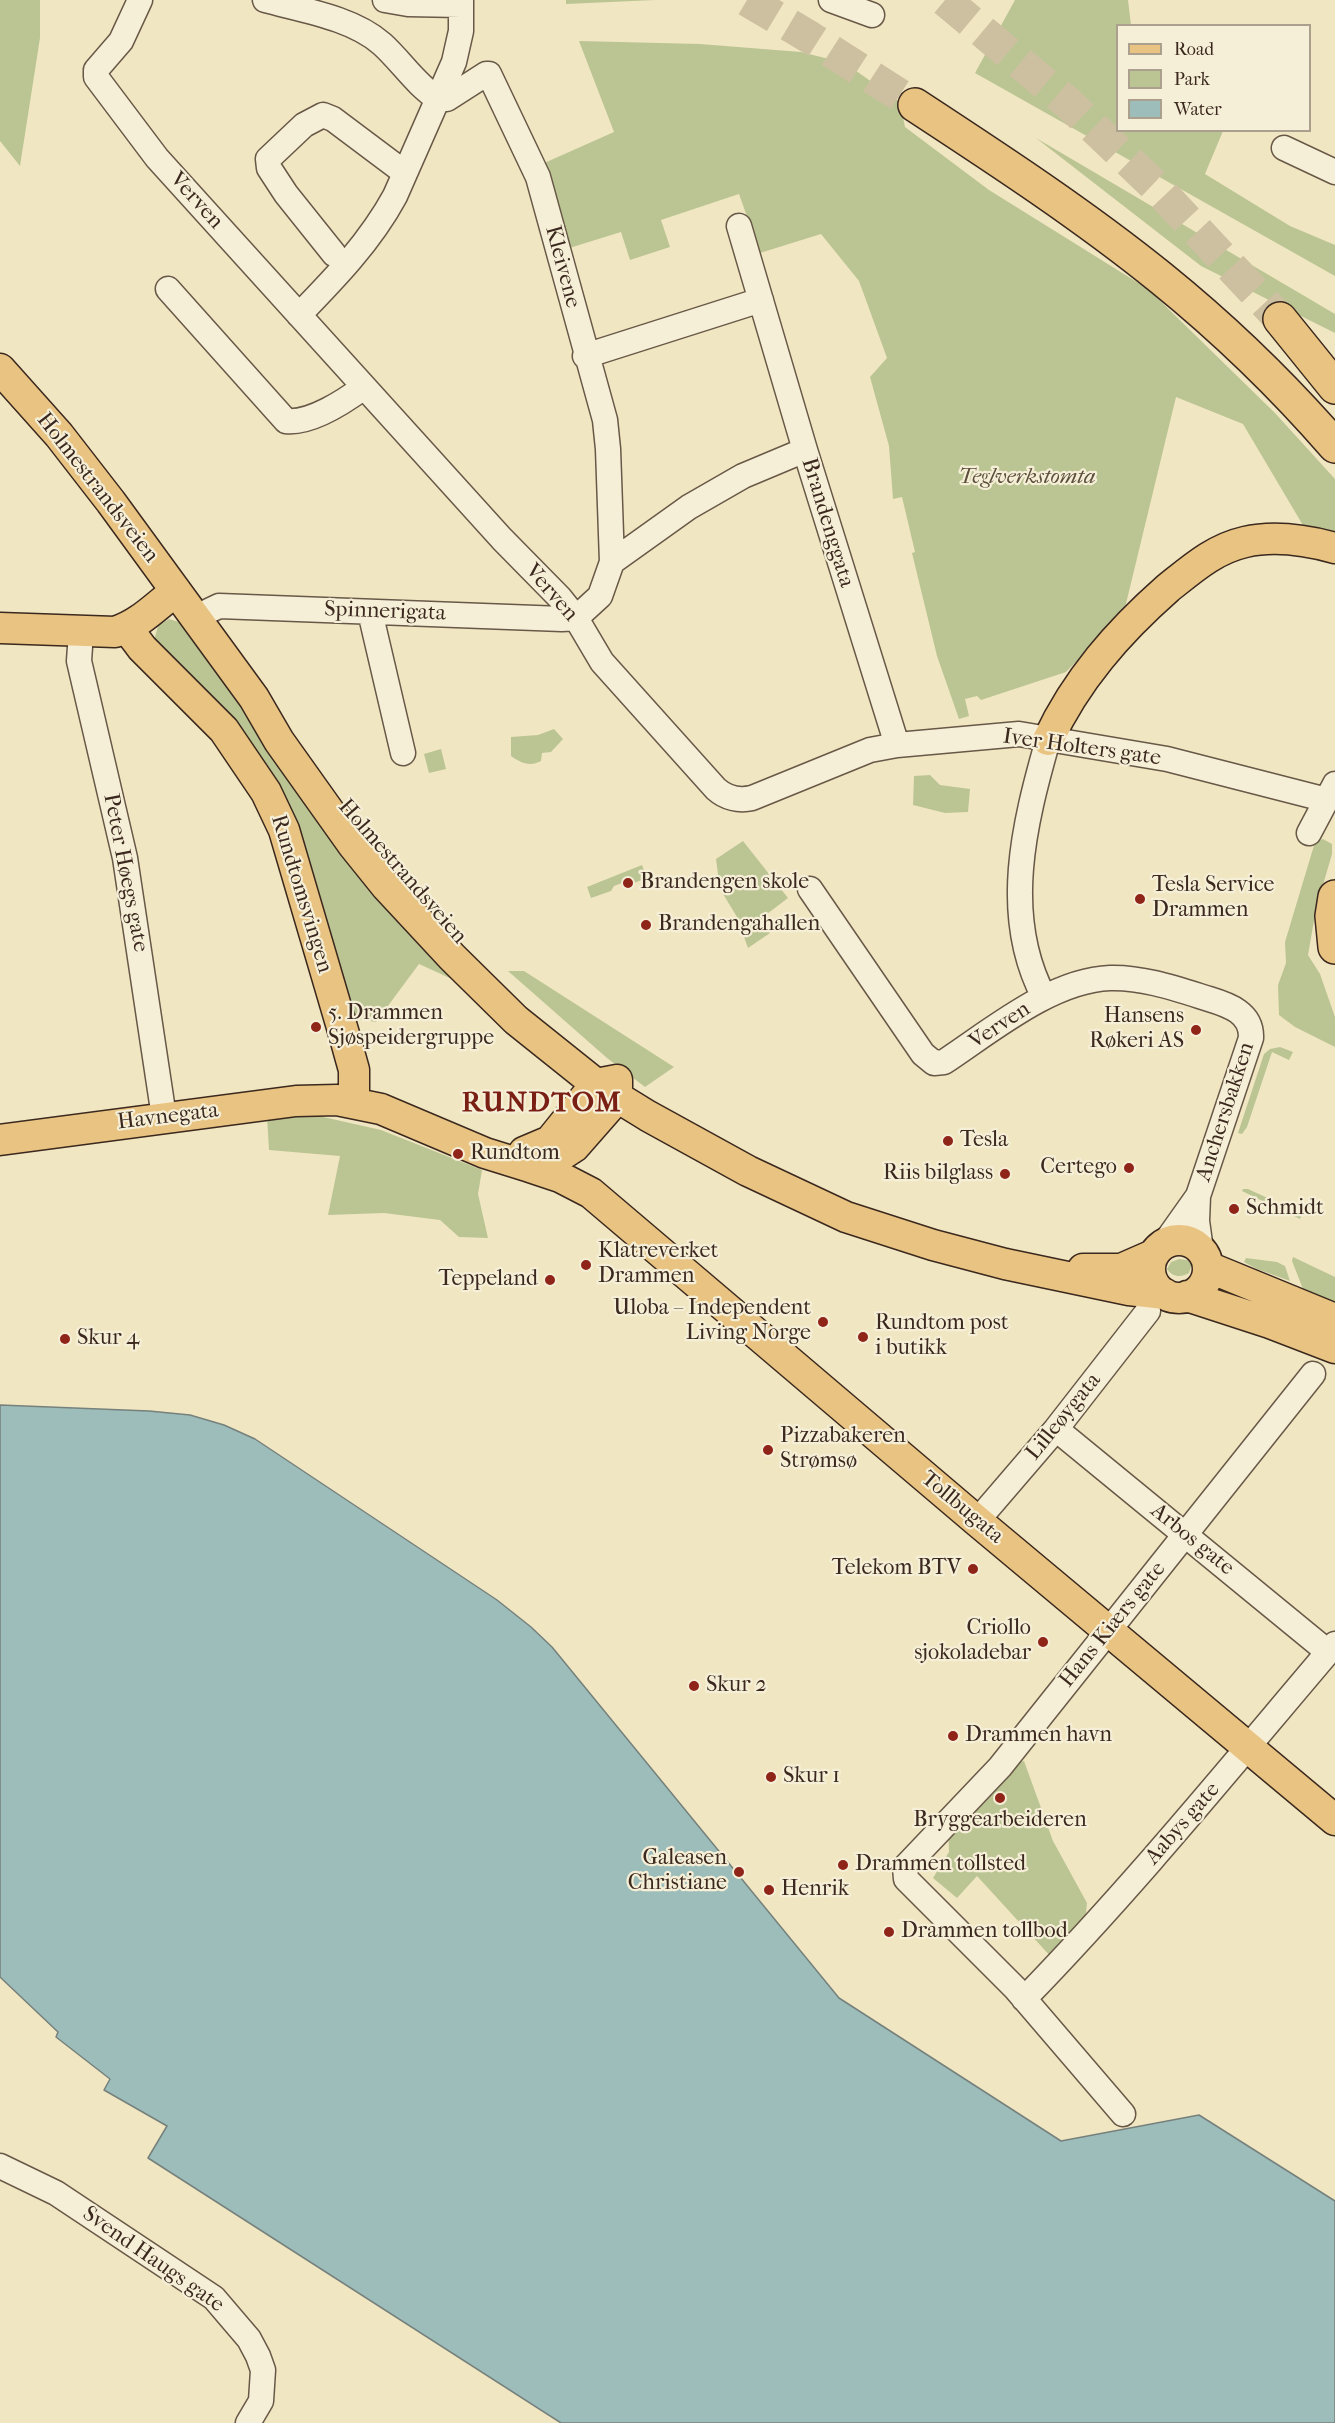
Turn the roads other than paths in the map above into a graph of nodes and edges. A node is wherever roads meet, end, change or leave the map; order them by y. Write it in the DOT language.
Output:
graph roads {
  1 [pos="140,0"];
  2 [pos="265,0"];
  3 [pos="385,0"];
  4 [pos="831,0"];
  5 [pos="461,6"];
  6 [pos="872,15"];
  7 [pos="438,99"];
  8 [pos="915,105"];
  9 [pos="1284,148"];
  10 [pos="1335,172"];
  11 [pos="405,173"];
  12 [pos="739,226"];
  13 [pos="333,254"];
  14 [pos="168,289"];
  15 [pos="761,300"];
  16 [pos="299,315"];
  17 [pos="1280,319"];
  18 [pos="585,356"];
  19 [pos="0,369"];
  20 [pos="364,387"];
  21 [pos="1335,387"];
  22 [pos="1335,446"];
  23 [pos="805,450"];
  24 [pos="1333,547"];
  25 [pos="612,562"];
  26 [pos="176,591"];
  27 [pos="370,612"];
  28 [pos="196,617"];
  29 [pos="576,618"];
  30 [pos="0,628"];
  31 [pos="127,628"];
  32 [pos="81,632"];
  33 [pos="254,698"];
  34 [pos="1048,740"];
  35 [pos="897,745"];
  36 [pos="403,753"];
  37 [pos="1331,792"];
  38 [pos="735,798"];
  39 [pos="1309,833"];
  40 [pos="814,895"];
  41 [pos="1335,897"];
  42 [pos="1335,947"];
  43 [pos="1044,997"];
  44 [pos="1251,1027"];
  45 [pos="610,1087"];
  46 [pos="345,1101"];
  47 [pos="164,1117"];
  48 [pos="0,1140"];
  49 [pos="554,1158"];
  50 [pos="1198,1196"];
  51 [pos="1158,1250"];
  52 [pos="1204,1259"];
  53 [pos="1167,1300"];
  54 [pos="1335,1318"];
  55 [pos="1335,1348"];
  56 [pos="1313,1374"];
  57 [pos="1056,1429"];
  58 [pos="977,1521"];
  59 [pos="1185,1535"];
  60 [pos="1109,1630"];
  61 [pos="1332,1648"];
  62 [pos="1250,1748"];
  63 [pos="1335,1820"];
  64 [pos="1024,1999"];
  65 [pos="1123,2114"];
  66 [pos="0,2166"];
  67 [pos="248,2423"];
  1 -- 16 [label="street, Verven"];
  2 -- 7 [label="street"];
  3 -- 5 [label="street"];
  4 -- 6 [label="street"];
  5 -- 7 [label="street"];
  7 -- 11 [label="street"];
  7 -- 18 [label="street, Kleivene"];
  8 -- 22 [label="highway"];
  9 -- 10 [label="street"];
  11 -- 13 [label="street"];
  11 -- 16 [label="street"];
  12 -- 15 [label="street, Brandenggata"];
  14 -- 20 [label="street"];
  15 -- 18 [label="street"];
  15 -- 23 [label="street, Brandenggata"];
  16 -- 20 [label="street, Verven"];
  17 -- 21 [label="highway"];
  18 -- 25 [label="street, Kleivene"];
  19 -- 26 [label="main road, Holmestrandsveien"];
  20 -- 29 [label="street, Verven"];
  23 -- 25 [label="street"];
  23 -- 35 [label="street, Brandenggata"];
  24 -- 34 [label="main road"];
  25 -- 29 [label="street, Kleivene"];
  26 -- 28 [label="main road, Holmestrandsveien"];
  26 -- 31 [label="main road"];
  27 -- 28 [label="street, Spinnerigata"];
  27 -- 29 [label="street, Spinnerigata"];
  27 -- 36 [label="street"];
  28 -- 33 [label="main road, Holmestrandsveien"];
  29 -- 38 [label="street, Verven"];
  30 -- 32 [label="main road"];
  31 -- 32 [label="main road"];
  31 -- 46 [label="main road, Rundtomsvingen"];
  32 -- 47 [label="street, Peter Høegs gate"];
  33 -- 45 [label="main road, Holmestrandsveien"];
  33 -- 45 [label="main road, Holmestrandsveien"];
  34 -- 35 [label="street, Iver Holters gate"];
  34 -- 37 [label="street, Iver Holters gate"];
  34 -- 43 [label="street"];
  35 -- 38 [label="street, Iver Holters gate"];
  37 -- 39 [label="street"];
  40 -- 43 [label="street, Verven"];
  41 -- 42 [label="highway"];
  43 -- 44 [label="street, Verven"];
  44 -- 50 [label="street, Anchersbakken"];
  45 -- 49 [label="main road"];
  45 -- 51 [label="main road"];
  45 -- 53 [label="main road"];
  46 -- 47 [label="main road, Havnegata"];
  46 -- 49 [label="main road"];
  47 -- 48 [label="main road, Havnegata"];
  49 -- 58 [label="main road, Tollbugata"];
  50 -- 51 [label="street"];
  50 -- 52 [label="street"];
  51 -- 52 [label="main road"];
  51 -- 53 [label="main road"];
  52 -- 53 [label="main road"];
  52 -- 54 [label="main road"];
  53 -- 55 [label="main road"];
  53 -- 57 [label="street, Lilleøygata"];
  56 -- 59 [label="street, Hans Kiærs gate"];
  57 -- 58 [label="street, Lilleøygata"];
  57 -- 59 [label="street, Arbos gate"];
  58 -- 60 [label="main road, Tollbugata"];
  59 -- 60 [label="street, Hans Kiærs gate"];
  59 -- 61 [label="street, Arbos gate"];
  60 -- 62 [label="main road, Tollbugata"];
  60 -- 64 [label="street, Hans Kiærs gate"];
  61 -- 62 [label="street, Aabys gate"];
  62 -- 63 [label="main road, Tollbugata"];
  62 -- 64 [label="street, Aabys gate"];
  64 -- 65 [label="street"];
  66 -- 67 [label="street, Svend Haugs gate"];
}
